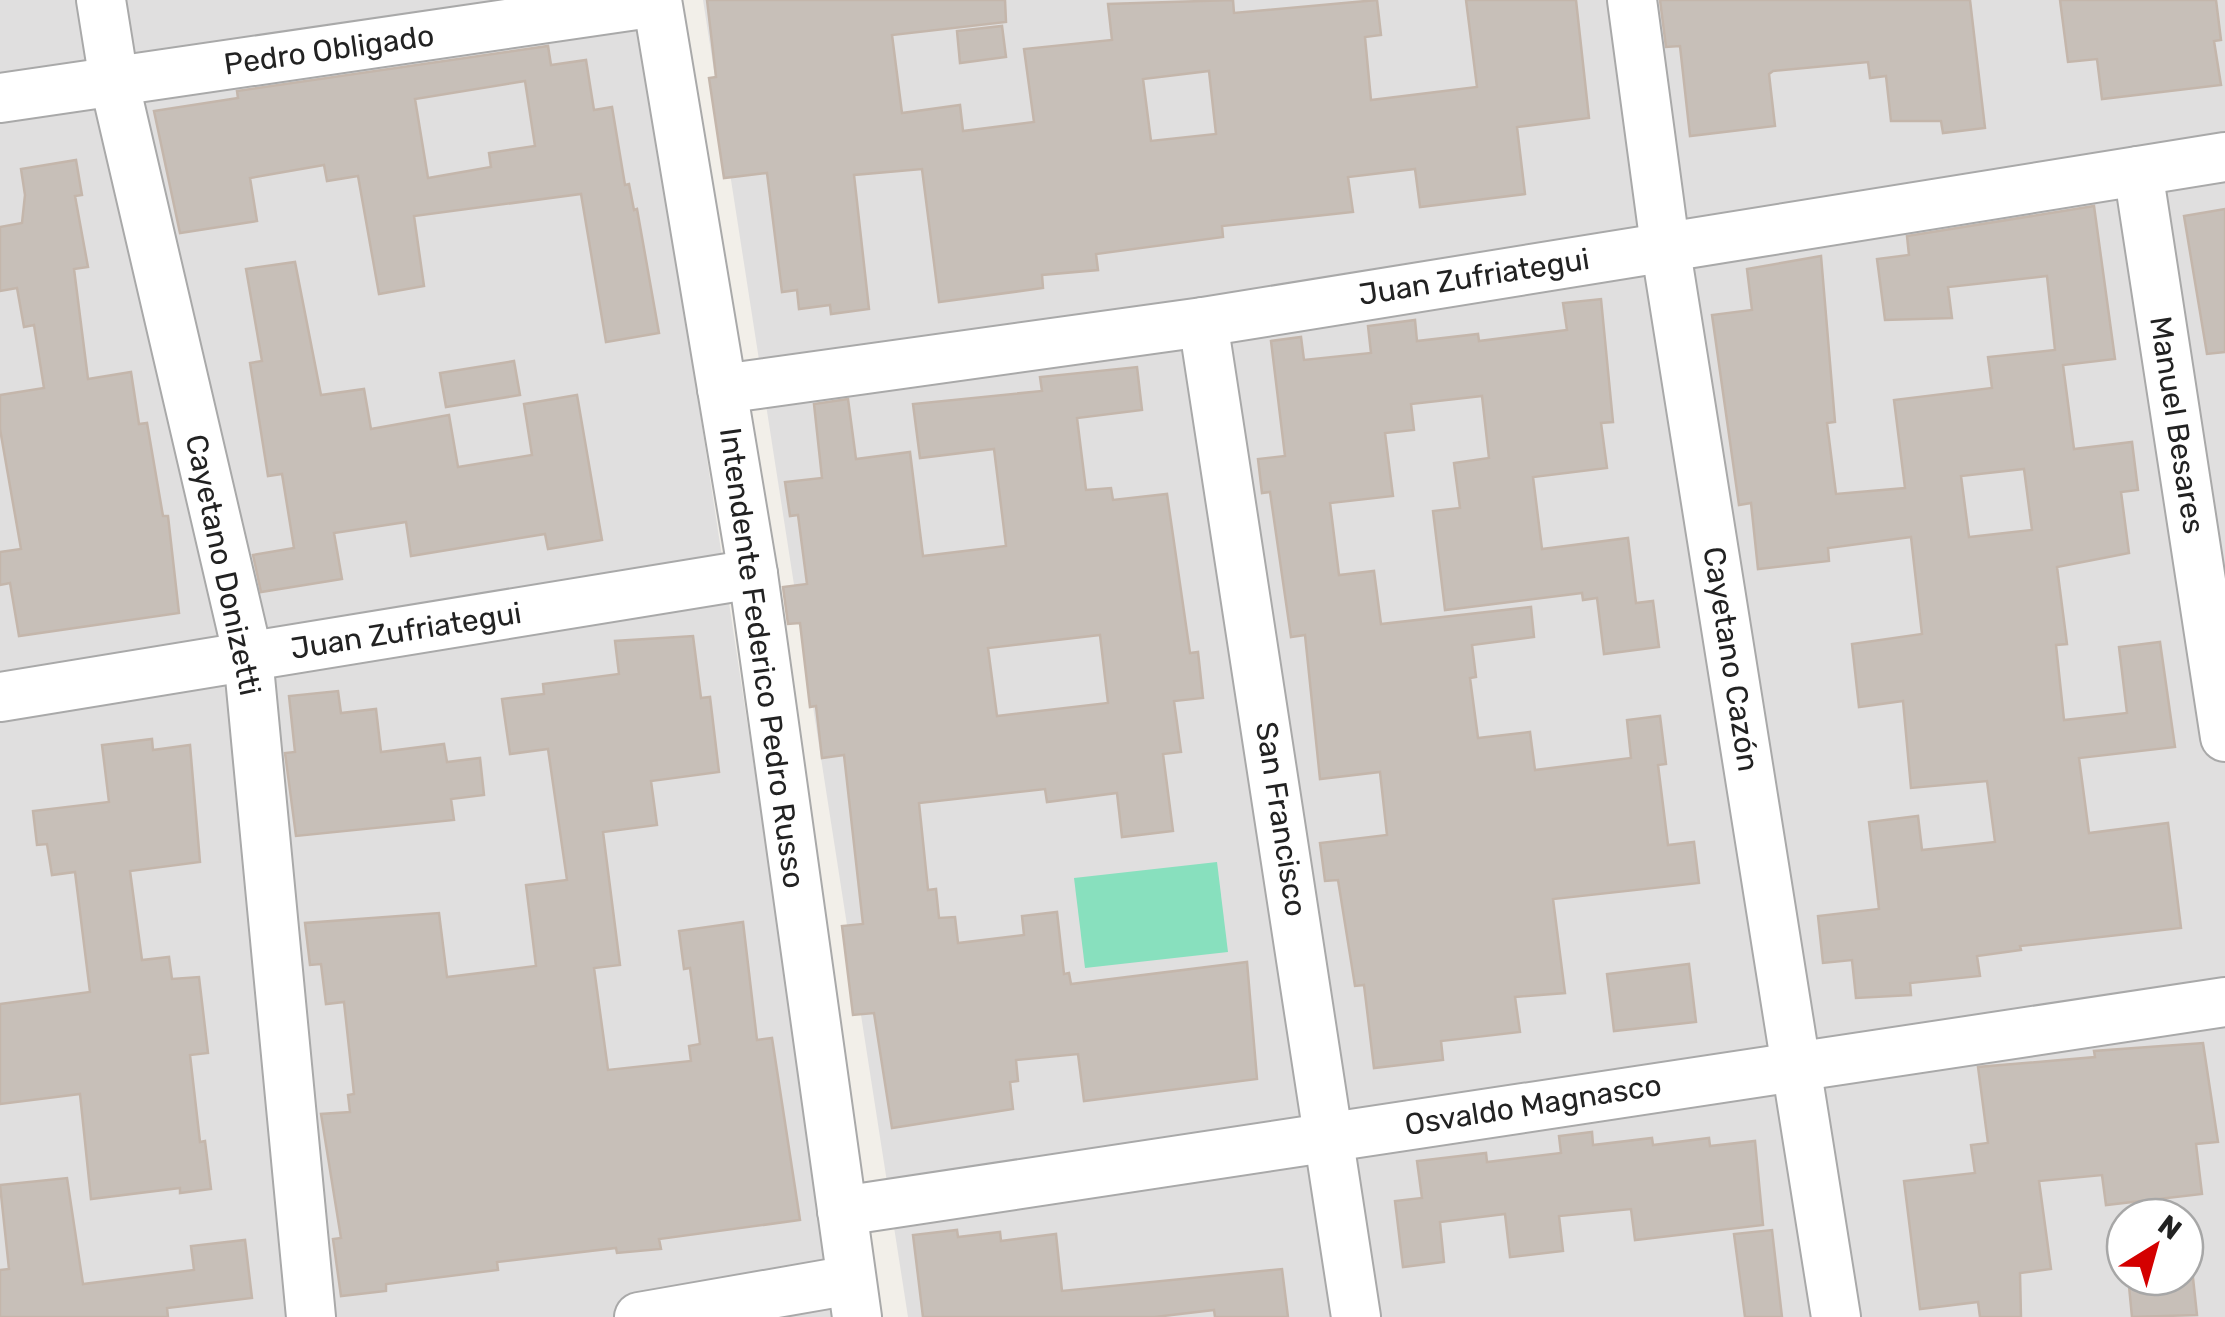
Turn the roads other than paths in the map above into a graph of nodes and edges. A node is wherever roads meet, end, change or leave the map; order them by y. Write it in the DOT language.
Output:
graph roads {
  1 [pos="101,0"];
  2 [pos="1632,0"];
  3 [pos="657,1"];
  4 [pos="114,80"];
  5 [pos="0,98"];
  6 [pos="2225,158"];
  7 [pos="2138,171"];
  8 [pos="1665,245"];
  9 [pos="1204,322"];
  10 [pos="722,389"];
  11 [pos="753,574"];
  12 [pos="248,656"];
  13 [pos="0,697"];
  14 [pos="2225,737"];
  15 [pos="2225,1002"];
  16 [pos="1795,1065"];
  17 [pos="1330,1136"];
  18 [pos="842,1211"];
  19 [pos="854,1298"];
  20 [pos="310,1317"];
  21 [pos="639,1317"];
  22 [pos="1356,1317"];
  23 [pos="1836,1317"];
  1 -- 4 [label="street, Cayetano Donizetti"];
  2 -- 8 [label="street, Cayetano Cazón"];
  3 -- 4 [label="street, Pedro Obligado"];
  3 -- 10 [label="street, Intendente Federico Pedro Russo"];
  4 -- 5 [label="street, Pedro Obligado"];
  4 -- 12 [label="street, Cayetano Donizetti"];
  6 -- 7 [label="street, Juan Zufriategui"];
  7 -- 8 [label="street, Juan Zufriategui"];
  7 -- 14 [label="street, Manuel Besares"];
  8 -- 9 [label="street, Juan Zufriategui"];
  8 -- 16 [label="street, Cayetano Cazón"];
  9 -- 10 [label="street, Juan Zufriategui"];
  9 -- 17 [label="street, San Francisco"];
  10 -- 11 [label="street, Intendente Federico Pedro Russo"];
  11 -- 12 [label="street, Juan Zufriategui"];
  11 -- 18 [label="street, Intendente Federico Pedro Russo"];
  12 -- 13 [label="street, Juan Zufriategui"];
  12 -- 20 [label="street, Cayetano Donizetti"];
  15 -- 16 [label="street, Osvaldo Magnasco"];
  16 -- 17 [label="street, Osvaldo Magnasco"];
  16 -- 23 [label="street, Cayetano Cazón"];
  17 -- 18 [label="street, Osvaldo Magnasco"];
  17 -- 22 [label="street, San Francisco"];
  18 -- 19 [label="street, Intendente Federico Pedro Russo"];
  19 -- 21 [label="street"];
}
